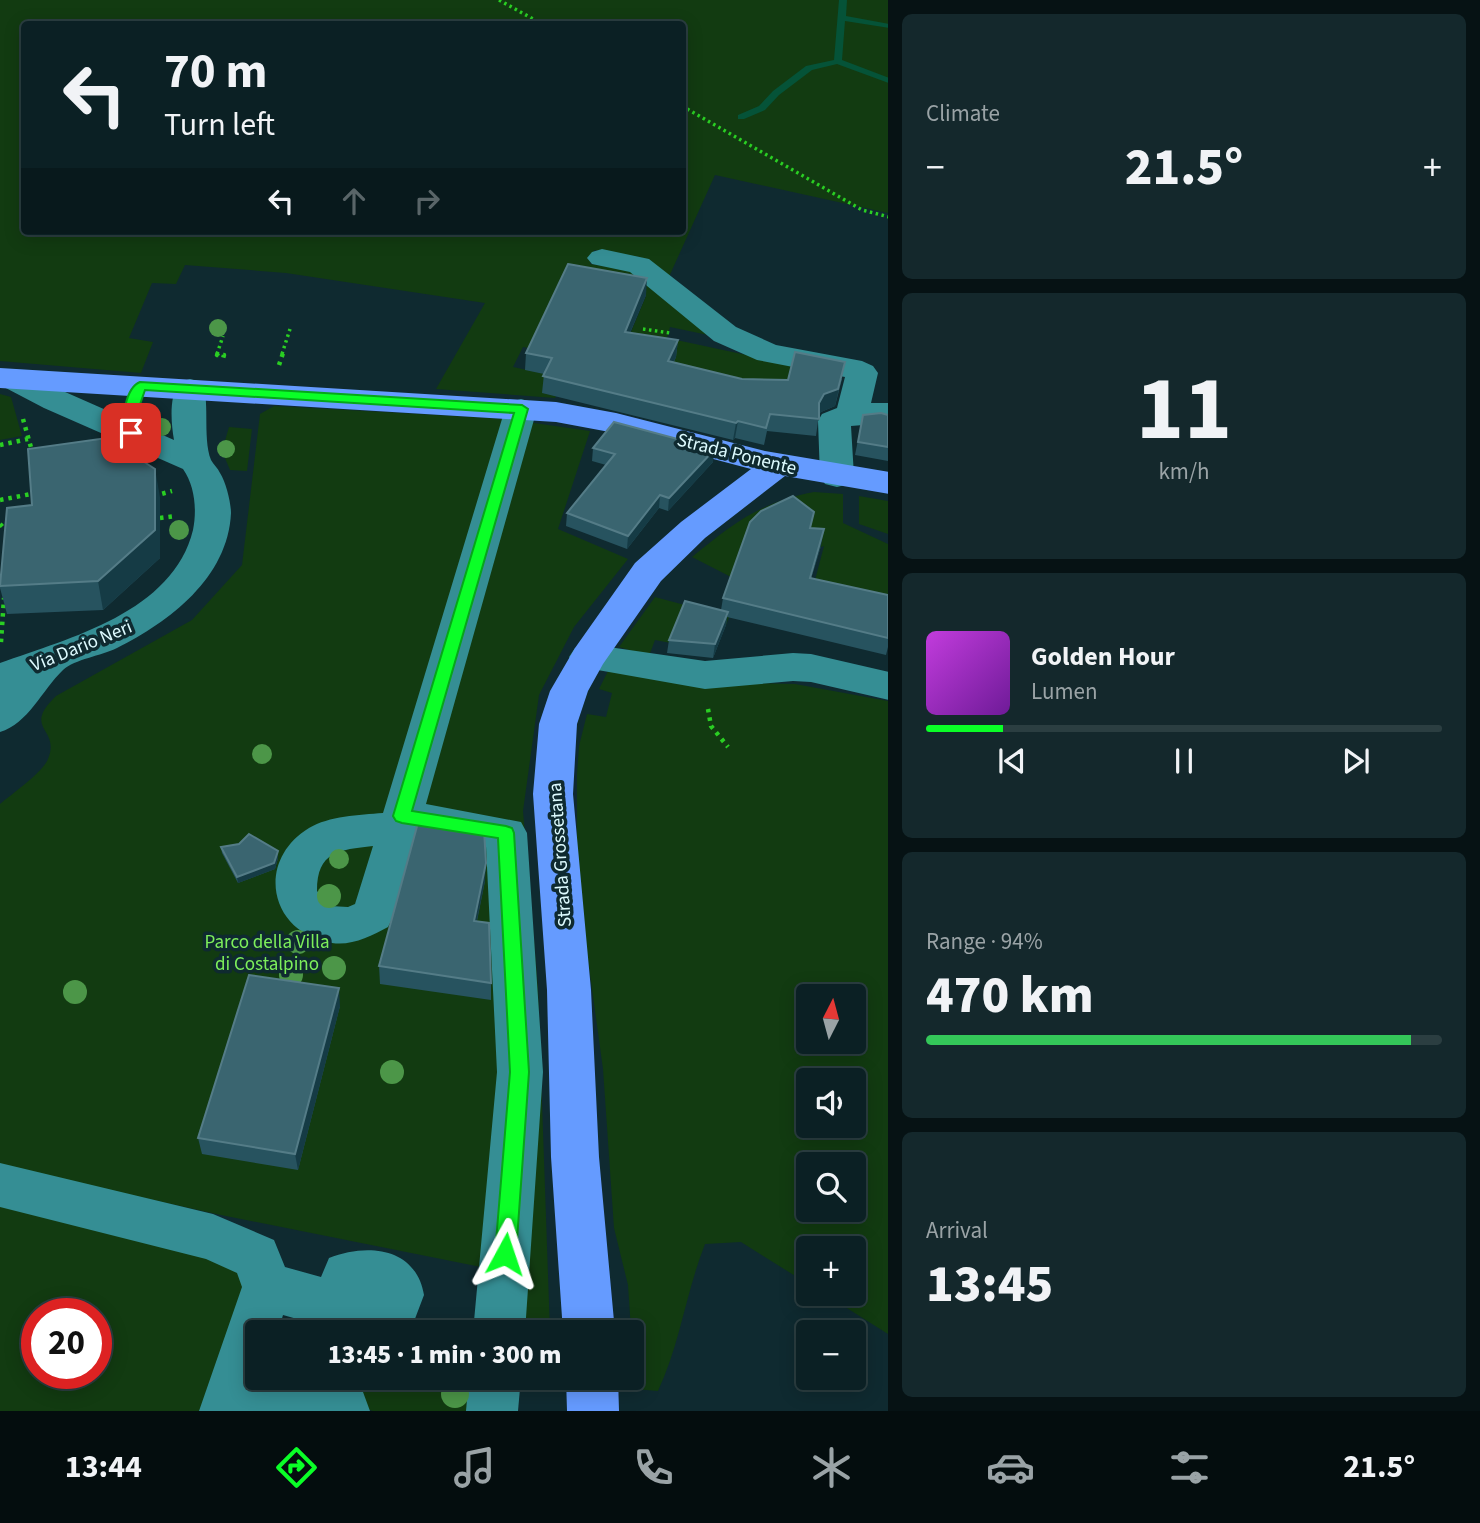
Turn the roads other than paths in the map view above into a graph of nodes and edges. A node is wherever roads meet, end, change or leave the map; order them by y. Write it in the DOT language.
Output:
graph roads {
  1 [pos="602,258"];
  2 [pos="6,379"];
  3 [pos="140,386"];
  4 [pos="190,389"];
  5 [pos="522,409"];
  6 [pos="888,413"];
  7 [pos="852,414"];
  8 [pos="131,433"];
  9 [pos="195,461"];
  10 [pos="778,465"];
  11 [pos="837,475"];
  12 [pos="888,483"];
  13 [pos="588,657"];
  14 [pos="25,668"];
  15 [pos="888,686"];
  16 [pos="0,718"];
  17 [pos="0,1185"];
  18 [pos="267,1287"];
  19 [pos="338,1306"];
  20 [pos="500,1320"];
  21 [pos="588,1320"];
  22 [pos="494,1390"];
  23 [pos="592,1390"];
  24 [pos="230,1395"];
  25 [pos="344,1411"];
  26 [pos="492,1411"];
  27 [pos="593,1411"];
  1 -- 7 [label="street"];
  2 -- 3 [label="main road, Strada Ponente"];
  2 -- 8 [label="street"];
  3 -- 4 [label="main road, Strada Ponente"];
  3 -- 8 [label="street"];
  4 -- 5 [label="main road, Strada Ponente"];
  4 -- 9 [label="street, Via Dario Neri"];
  5 -- 10 [label="main road, Strada Ponente"];
  5 -- 20 [label="street"];
  6 -- 7 [label="street"];
  7 -- 11 [label="street"];
  8 -- 9 [label="street"];
  9 -- 14 [label="street, Via Dario Neri"];
  10 -- 11 [label="main road, Strada Ponente"];
  10 -- 13 [label="main road, Strada Grossetana"];
  11 -- 12 [label="main road, Strada Ponente"];
  13 -- 15 [label="street"];
  13 -- 21 [label="main road, Strada Grossetana"];
  14 -- 16 [label="street"];
  17 -- 18 [label="street"];
  18 -- 19 [label="street"];
  18 -- 24 [label="street"];
  22 -- 26 [label="street"];
  23 -- 27 [label="main road"];
  24 -- 25 [label="street"];
}
